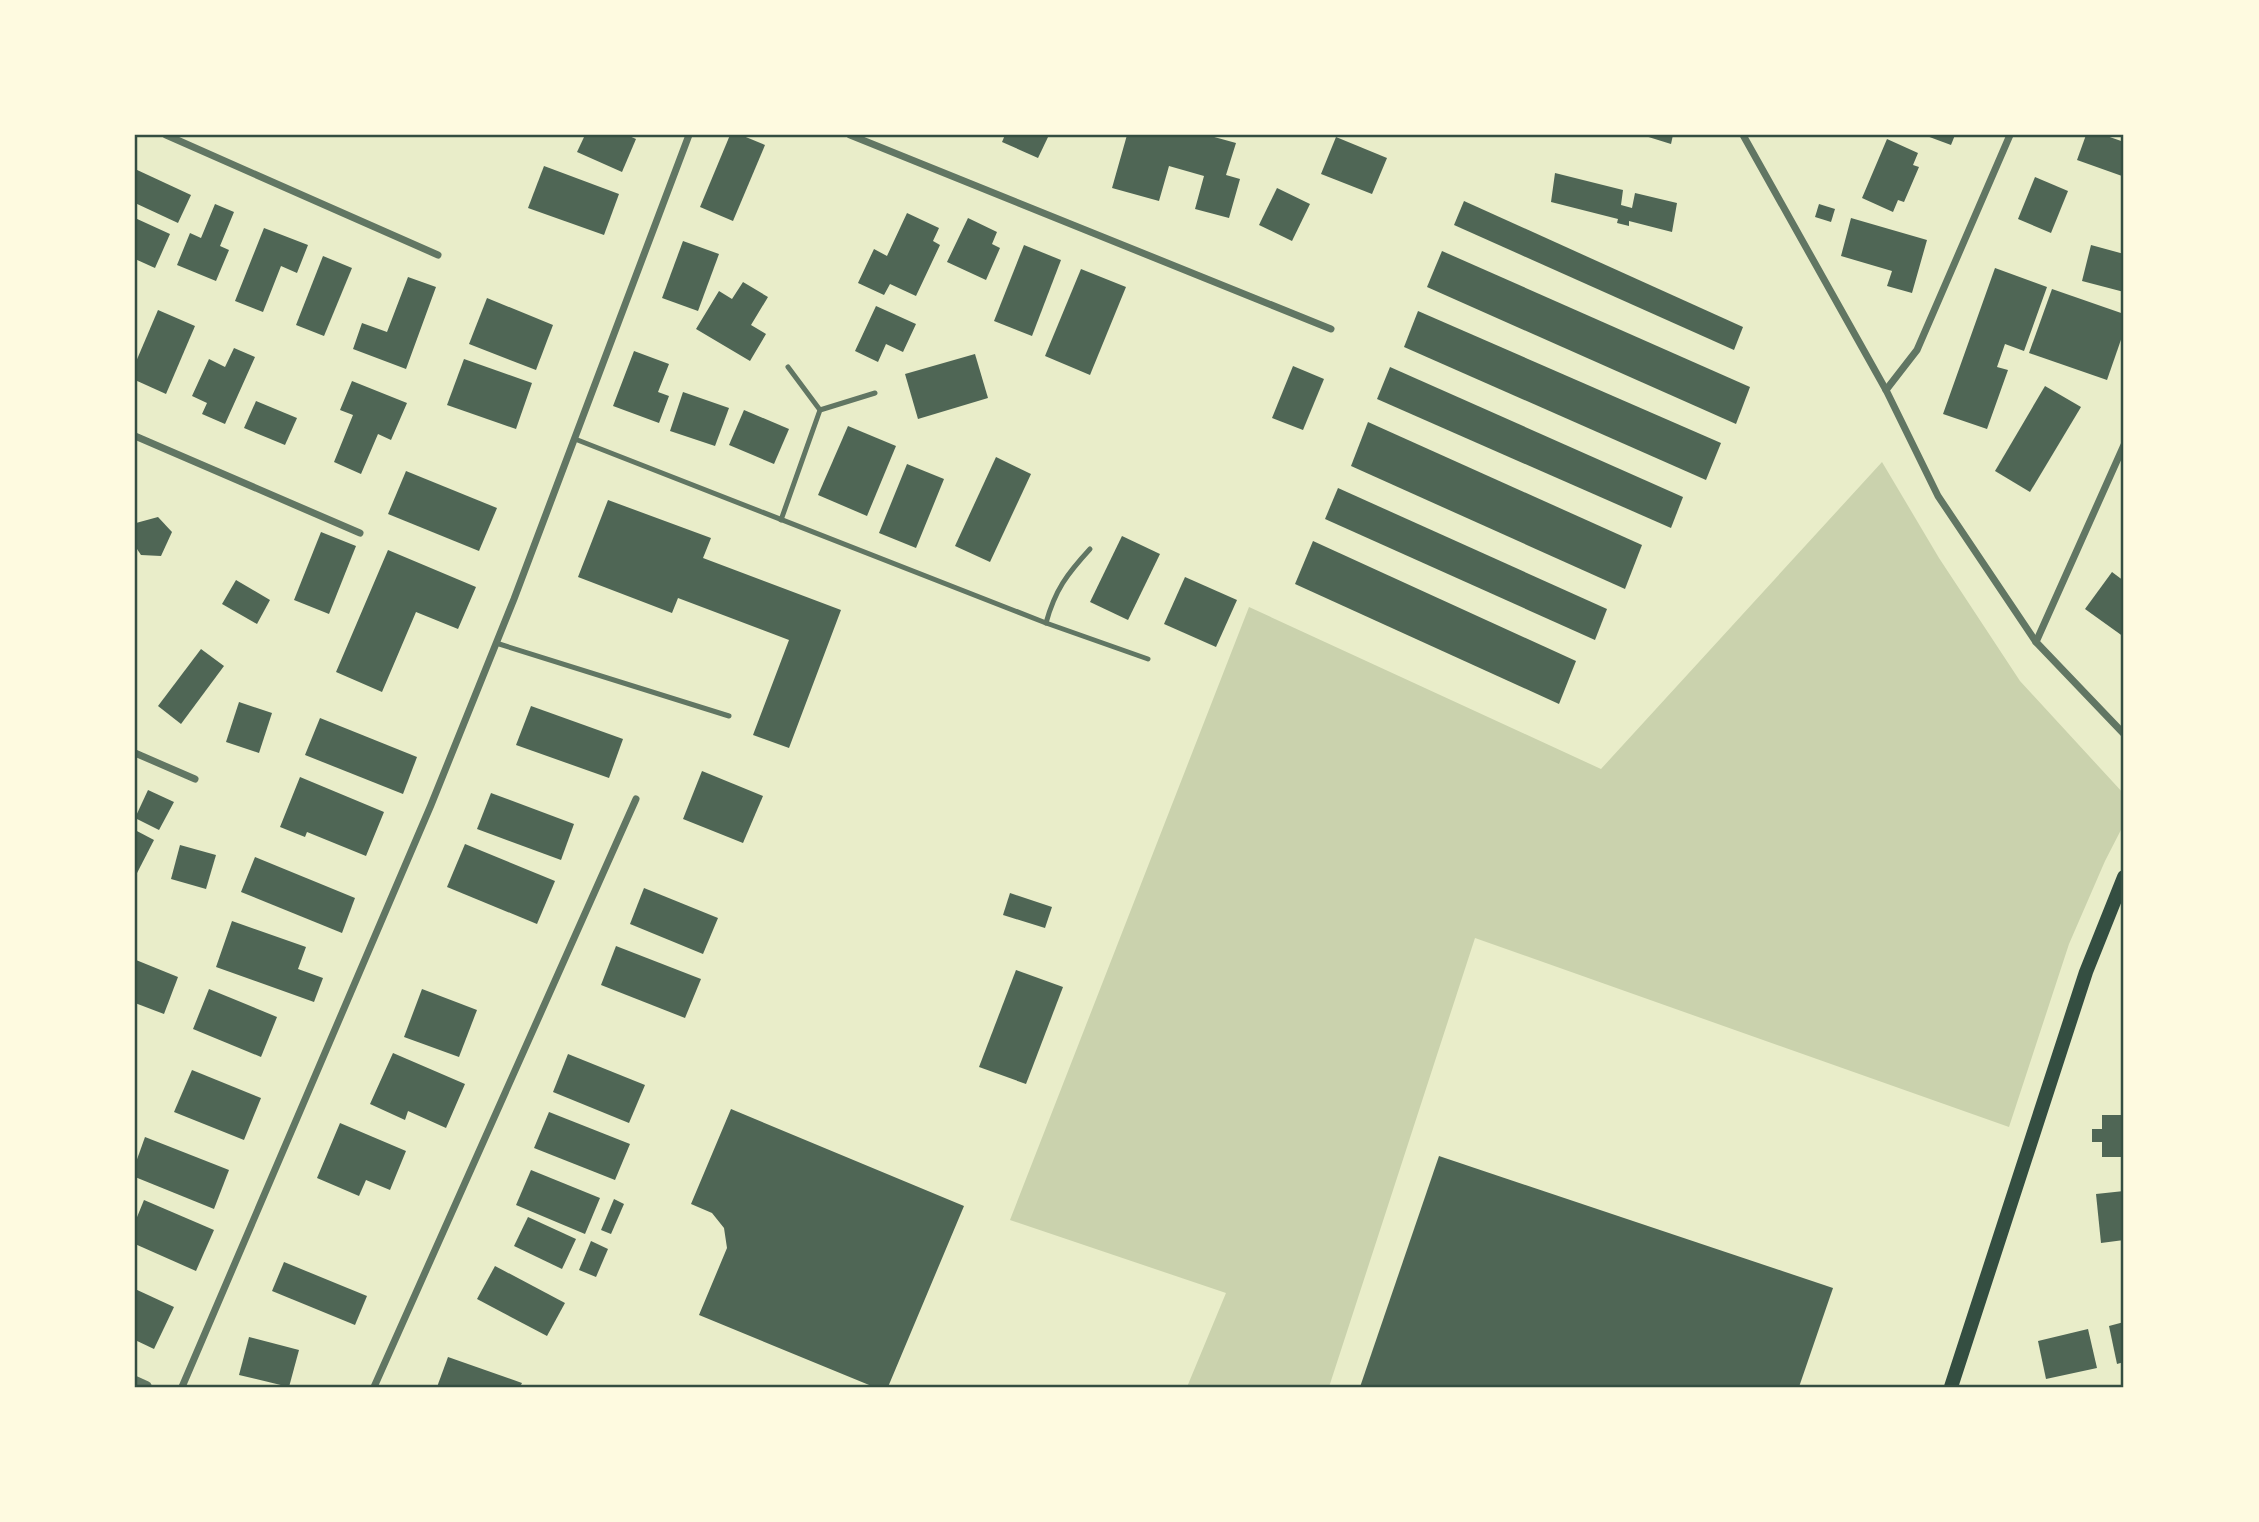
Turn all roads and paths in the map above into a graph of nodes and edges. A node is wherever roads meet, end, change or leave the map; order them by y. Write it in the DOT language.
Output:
graph roads {
  1 [pos="166,135"];
  2 [pos="689,135"];
  3 [pos="850,135"];
  4 [pos="1744,135"];
  5 [pos="2010,135"];
  6 [pos="438,255"];
  7 [pos="1331,329"];
  8 [pos="788,367"];
  9 [pos="1886,390"];
  10 [pos="875,393"];
  11 [pos="820,410"];
  12 [pos="135,436"];
  13 [pos="575,439"];
  14 [pos="2124,445"];
  15 [pos="781,520"];
  16 [pos="360,533"];
  17 [pos="1090,549"];
  18 [pos="1046,623"];
  19 [pos="2036,642"];
  20 [pos="496,643"];
  21 [pos="1148,660"];
  22 [pos="729,716"];
  23 [pos="2124,734"];
  24 [pos="135,753"];
  25 [pos="195,779"];
  26 [pos="636,799"];
  27 [pos="2124,877"];
  28 [pos="135,1382"];
  29 [pos="146,1387"];
  30 [pos="182,1387"];
  31 [pos="374,1387"];
  32 [pos="1951,1387"];
  1 -- 6 [label="street"];
  2 -- 13 [label="street"];
  3 -- 7 [label="street"];
  4 -- 9 [label="street"];
  5 -- 9 [label="street"];
  8 -- 11 [label="lane"];
  9 -- 19 [label="street"];
  10 -- 11 [label="lane"];
  11 -- 15 [label="lane"];
  12 -- 16 [label="street"];
  13 -- 15 [label="lane"];
  13 -- 20 [label="street"];
  14 -- 19 [label="street"];
  15 -- 18 [label="lane"];
  17 -- 18 [label="lane"];
  18 -- 21 [label="lane"];
  19 -- 23 [label="street"];
  20 -- 22 [label="lane"];
  20 -- 30 [label="street"];
  24 -- 25 [label="street"];
  26 -- 31 [label="street"];
  27 -- 32 [label="main road"];
  28 -- 29 [label="street"];
}
